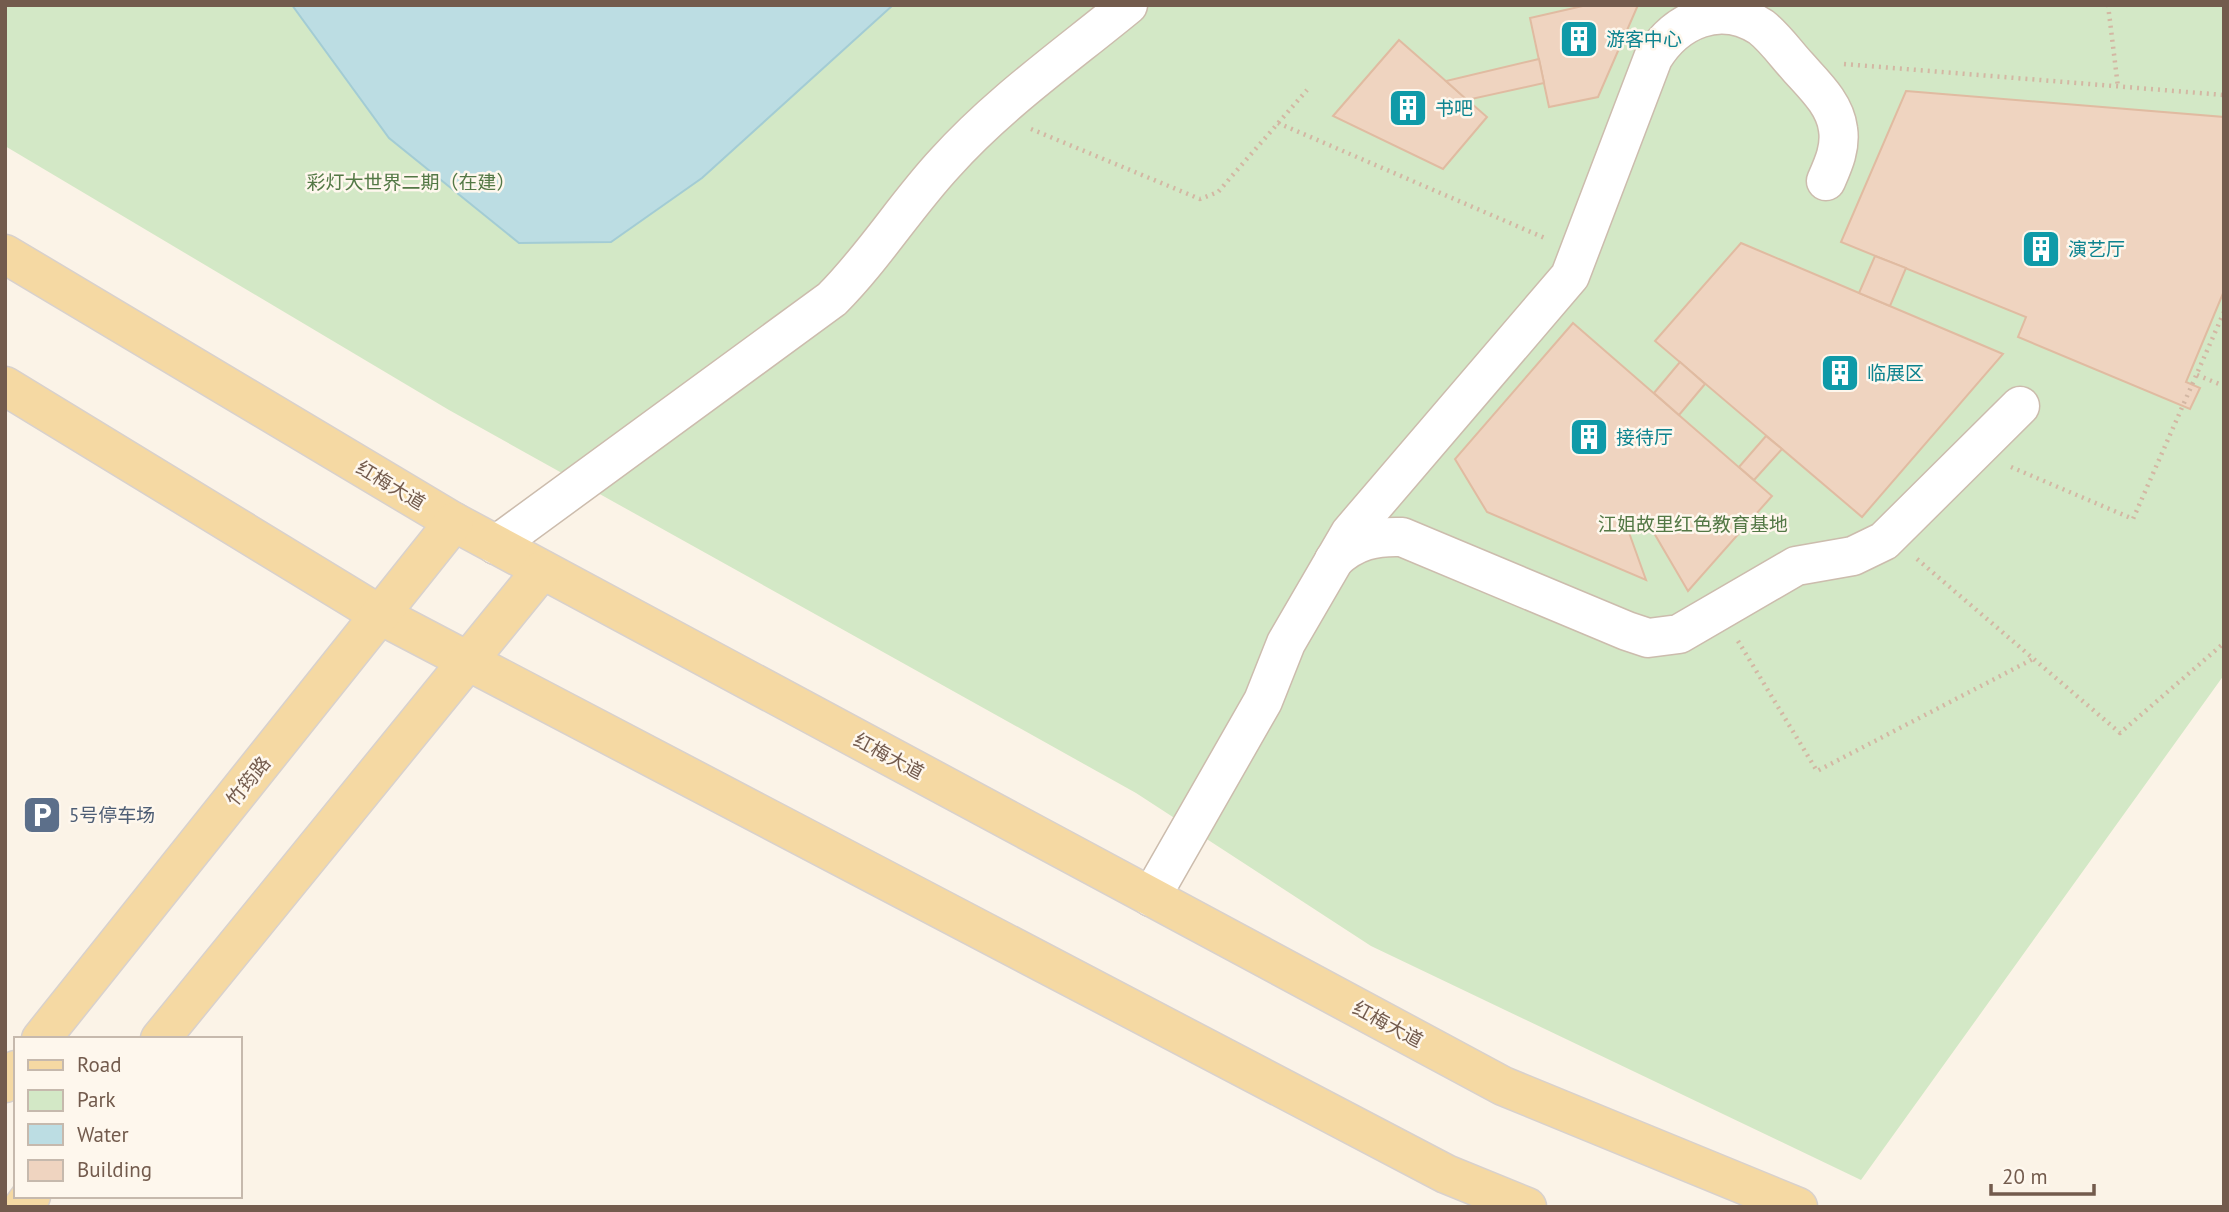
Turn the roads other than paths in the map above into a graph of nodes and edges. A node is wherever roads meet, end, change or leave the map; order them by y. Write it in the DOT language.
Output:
graph roads {
  1 [pos="1128,5"];
  2 [pos="1826,181"];
  3 [pos="5,254"];
  4 [pos="5,386"];
  5 [pos="2020,406"];
  6 [pos="1418,452"];
  7 [pos="454,522"];
  8 [pos="496,545"];
  9 [pos="1440,551"];
  10 [pos="1333,562"];
  11 [pos="542,570"];
  12 [pos="382,616"];
  13 [pos="468,662"];
  14 [pos="1151,897"];
  15 [pos="43,1037"];
  16 [pos="162,1037"];
  17 [pos="1527,1207"];
  18 [pos="1798,1207"];
  1 -- 8 [label="lane"];
  2 -- 6 [label="lane"];
  3 -- 7 [label="main road, 红梅大道"];
  4 -- 12 [label="main road"];
  5 -- 9 [label="lane"];
  6 -- 9 [label="lane"];
  6 -- 10 [label="lane"];
  7 -- 8 [label="main road, 红梅大道"];
  7 -- 12 [label="main road, 竹筠路"];
  8 -- 11 [label="main road, 红梅大道"];
  9 -- 10 [label="lane"];
  10 -- 14 [label="lane"];
  11 -- 13 [label="main road"];
  11 -- 14 [label="main road, 红梅大道"];
  12 -- 13 [label="main road"];
  12 -- 15 [label="main road, 竹筠路"];
  13 -- 16 [label="main road"];
  13 -- 17 [label="main road"];
  14 -- 18 [label="main road, 红梅大道"];
}
